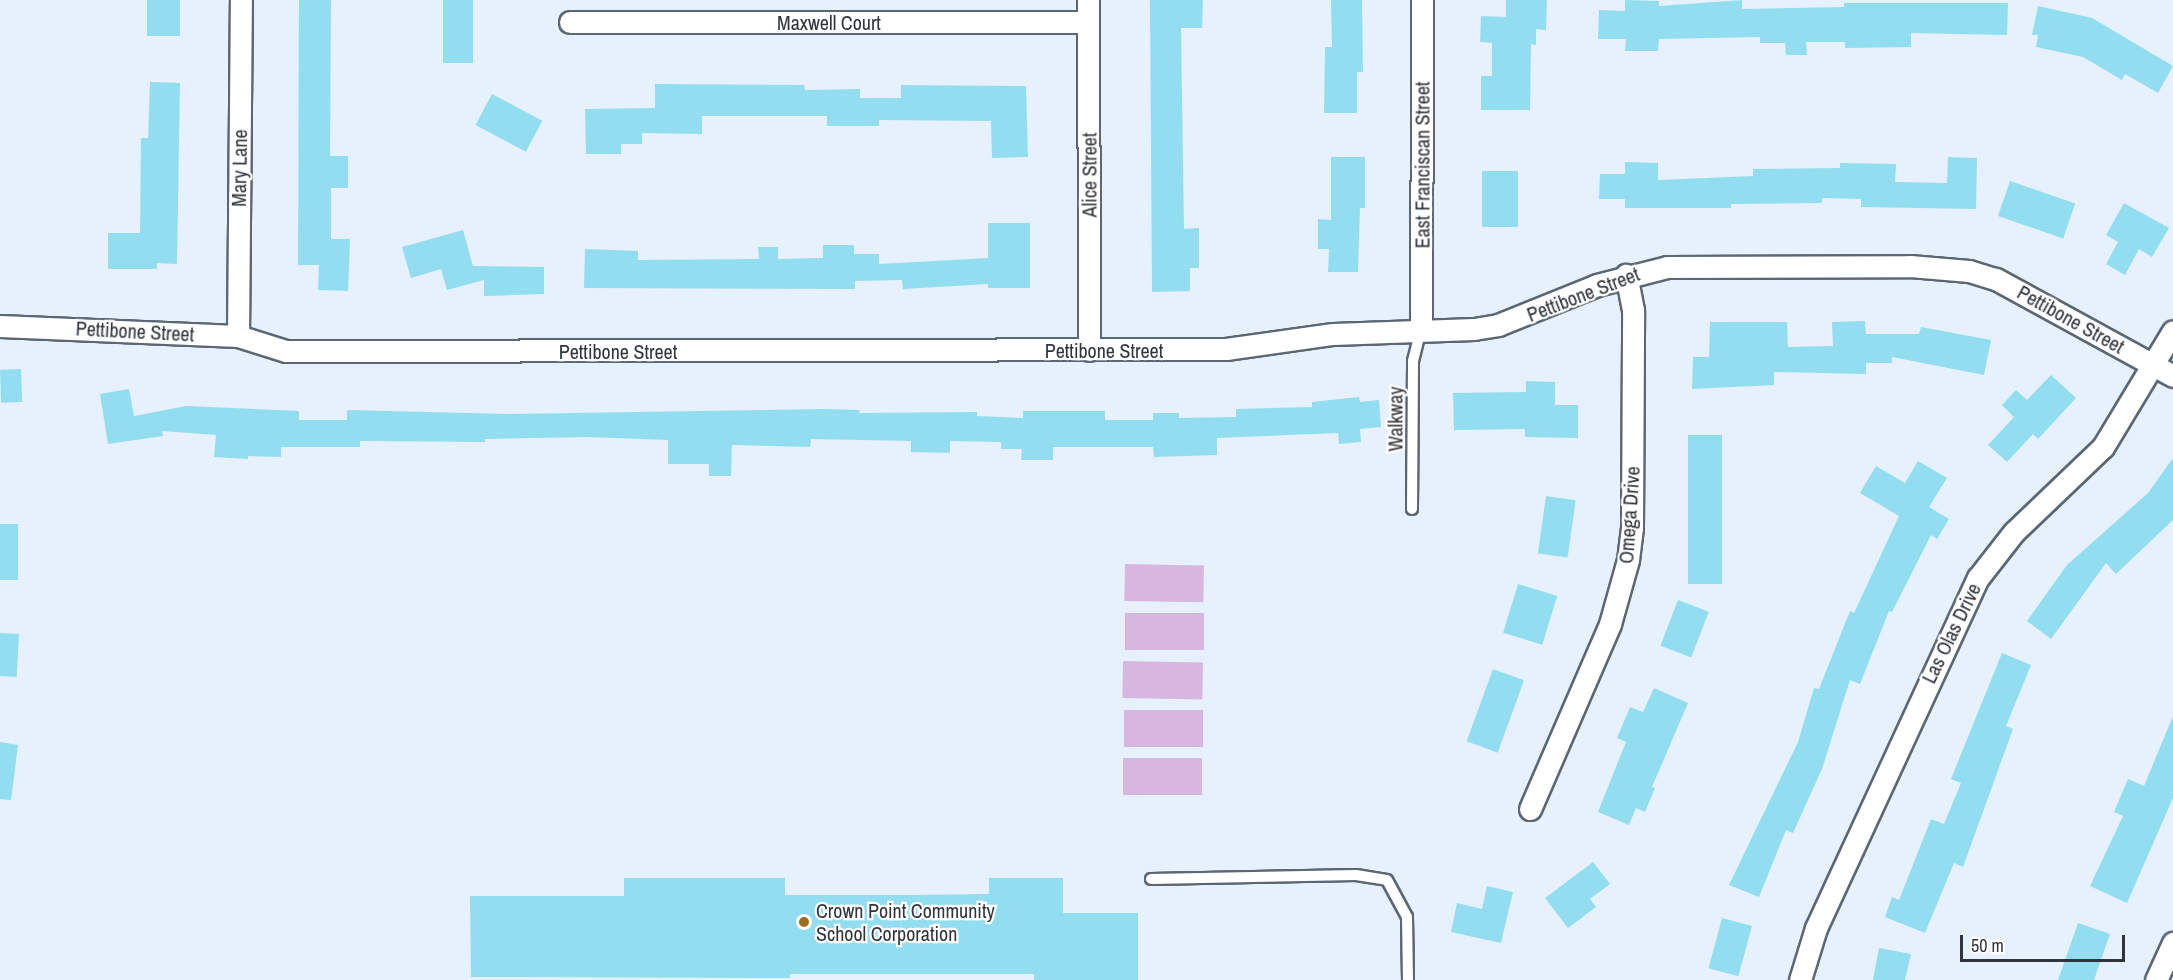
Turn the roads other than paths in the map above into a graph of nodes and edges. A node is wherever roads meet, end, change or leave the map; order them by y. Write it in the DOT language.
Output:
graph roads {
  1 [pos="241,0"];
  2 [pos="1089,0"];
  3 [pos="1422,0"];
  4 [pos="570,22"];
  5 [pos="1088,22"];
  6 [pos="1626,275"];
  7 [pos="0,326"];
  8 [pos="1421,330"];
  9 [pos="2173,331"];
  10 [pos="238,336"];
  11 [pos="1089,350"];
  12 [pos="2153,366"];
  13 [pos="2173,376"];
  14 [pos="1412,509"];
  15 [pos="1530,809"];
  16 [pos="1151,879"];
  17 [pos="2173,942"];
  18 [pos="1408,980"];
  19 [pos="1800,980"];
  20 [pos="2156,980"];
  1 -- 10 [label="street, Mary Lane"];
  2 -- 5 [label="street, Alice Street"];
  3 -- 8 [label="street, East Franciscan Street"];
  4 -- 5 [label="street, Maxwell Court"];
  5 -- 11 [label="street, Alice Street"];
  6 -- 8 [label="street, Pettibone Street"];
  6 -- 12 [label="street, Pettibone Street"];
  6 -- 15 [label="street, Omega Drive"];
  7 -- 10 [label="street, Pettibone Street"];
  8 -- 11 [label="street, Pettibone Street"];
  8 -- 14 [label="lane, Walkway"];
  9 -- 12 [label="street, Las Olas Drive"];
  10 -- 11 [label="street, Pettibone Street"];
  12 -- 13 [label="street, Pettibone Street"];
  12 -- 19 [label="street, Las Olas Drive"];
  16 -- 18 [label="lane"];
  17 -- 20 [label="street"];
}
